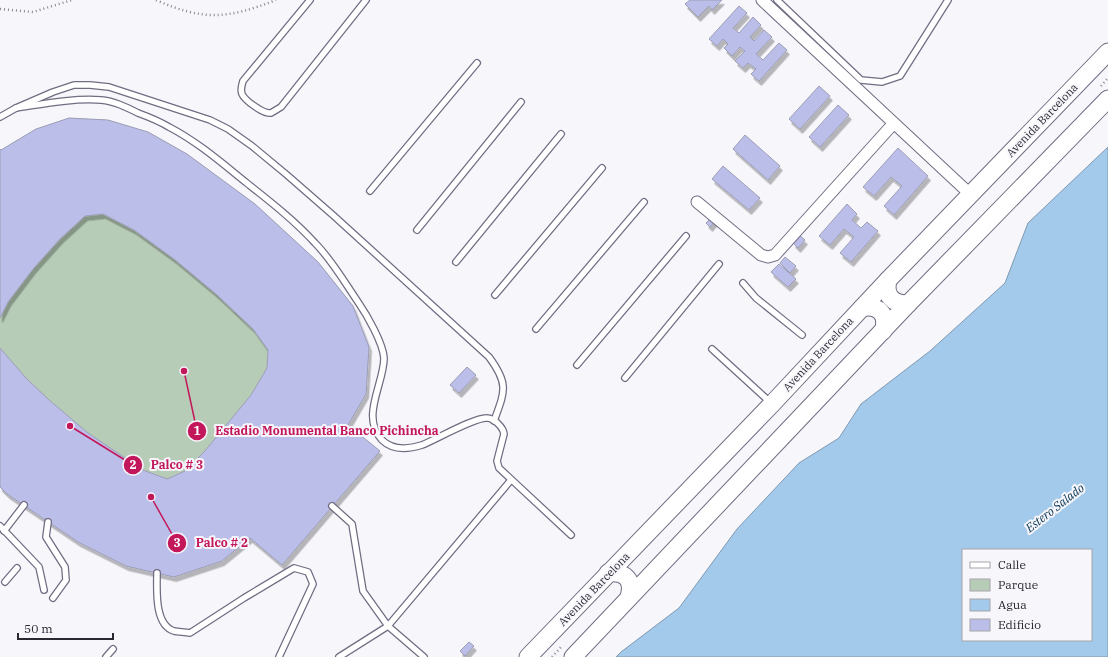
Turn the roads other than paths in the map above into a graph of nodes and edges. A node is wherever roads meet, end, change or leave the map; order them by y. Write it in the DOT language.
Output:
graph roads {
  1 [pos="310,0"];
  2 [pos="366,0"];
  3 [pos="762,0"];
  4 [pos="777,0"];
  5 [pos="948,0"];
  6 [pos="1108,52"];
  7 [pos="477,63"];
  8 [pos="1108,98"];
  9 [pos="521,102"];
  10 [pos="16,108"];
  11 [pos="0,117"];
  12 [pos="893,124"];
  13 [pos="561,134"];
  14 [pos="602,168"];
  15 [pos="370,191"];
  16 [pos="970,194"];
  17 [pos="644,202"];
  18 [pos="697,202"];
  19 [pos="417,230"];
  20 [pos="686,236"];
  21 [pos="456,262"];
  22 [pos="719,264"];
  23 [pos="888,280"];
  24 [pos="743,283"];
  25 [pos="495,295"];
  26 [pos="908,304"];
  27 [pos="862,308"];
  28 [pos="536,330"];
  29 [pos="883,332"];
  30 [pos="802,335"];
  31 [pos="712,349"];
  32 [pos="577,365"];
  33 [pos="625,378"];
  34 [pos="772,404"];
  35 [pos="494,421"];
  36 [pos="512,480"];
  37 [pos="24,506"];
  38 [pos="332,506"];
  39 [pos="48,522"];
  40 [pos="2,528"];
  41 [pos="571,535"];
  42 [pos="628,554"];
  43 [pos="17,568"];
  44 [pos="157,573"];
  45 [pos="608,573"];
  46 [pos="650,575"];
  47 [pos="5,582"];
  48 [pos="44,590"];
  49 [pos="629,597"];
  50 [pos="53,598"];
  51 [pos="388,626"];
  52 [pos="112,649"];
  53 [pos="106,657"];
  54 [pos="279,657"];
  55 [pos="339,657"];
  56 [pos="424,657"];
  57 [pos="528,657"];
  58 [pos="573,657"];
  1 -- 2 [label="lane"];
  3 -- 12 [label="street"];
  4 -- 5 [label="lane"];
  6 -- 16 [label="main road, Avenida Barcelona"];
  7 -- 15 [label="lane"];
  8 -- 26 [label="main road"];
  9 -- 19 [label="lane"];
  10 -- 11 [label="lane"];
  10 -- 35 [label="lane"];
  10 -- 35 [label="lane"];
  12 -- 16 [label="street"];
  12 -- 18 [label="street"];
  13 -- 21 [label="lane"];
  14 -- 25 [label="lane"];
  16 -- 23 [label="main road, Avenida Barcelona"];
  17 -- 28 [label="lane"];
  20 -- 32 [label="lane"];
  22 -- 33 [label="lane"];
  23 -- 26 [label="main road"];
  23 -- 27 [label="main road, Avenida Barcelona"];
  24 -- 30 [label="lane"];
  26 -- 29 [label="main road"];
  27 -- 29 [label="main road"];
  27 -- 34 [label="main road, Avenida Barcelona"];
  29 -- 46 [label="main road"];
  31 -- 34 [label="lane"];
  34 -- 42 [label="main road, Avenida Barcelona"];
  35 -- 36 [label="lane"];
  36 -- 41 [label="lane"];
  36 -- 51 [label="lane"];
  37 -- 40 [label="lane"];
  38 -- 51 [label="lane"];
  39 -- 50 [label="lane"];
  40 -- 48 [label="lane"];
  42 -- 45 [label="main road, Avenida Barcelona"];
  42 -- 46 [label="main road"];
  43 -- 47 [label="lane"];
  44 -- 54 [label="lane"];
  45 -- 49 [label="main road"];
  45 -- 57 [label="main road, Avenida Barcelona"];
  46 -- 49 [label="main road"];
  49 -- 58 [label="main road"];
  51 -- 55 [label="lane"];
  51 -- 56 [label="lane"];
  52 -- 53 [label="lane"];
}
